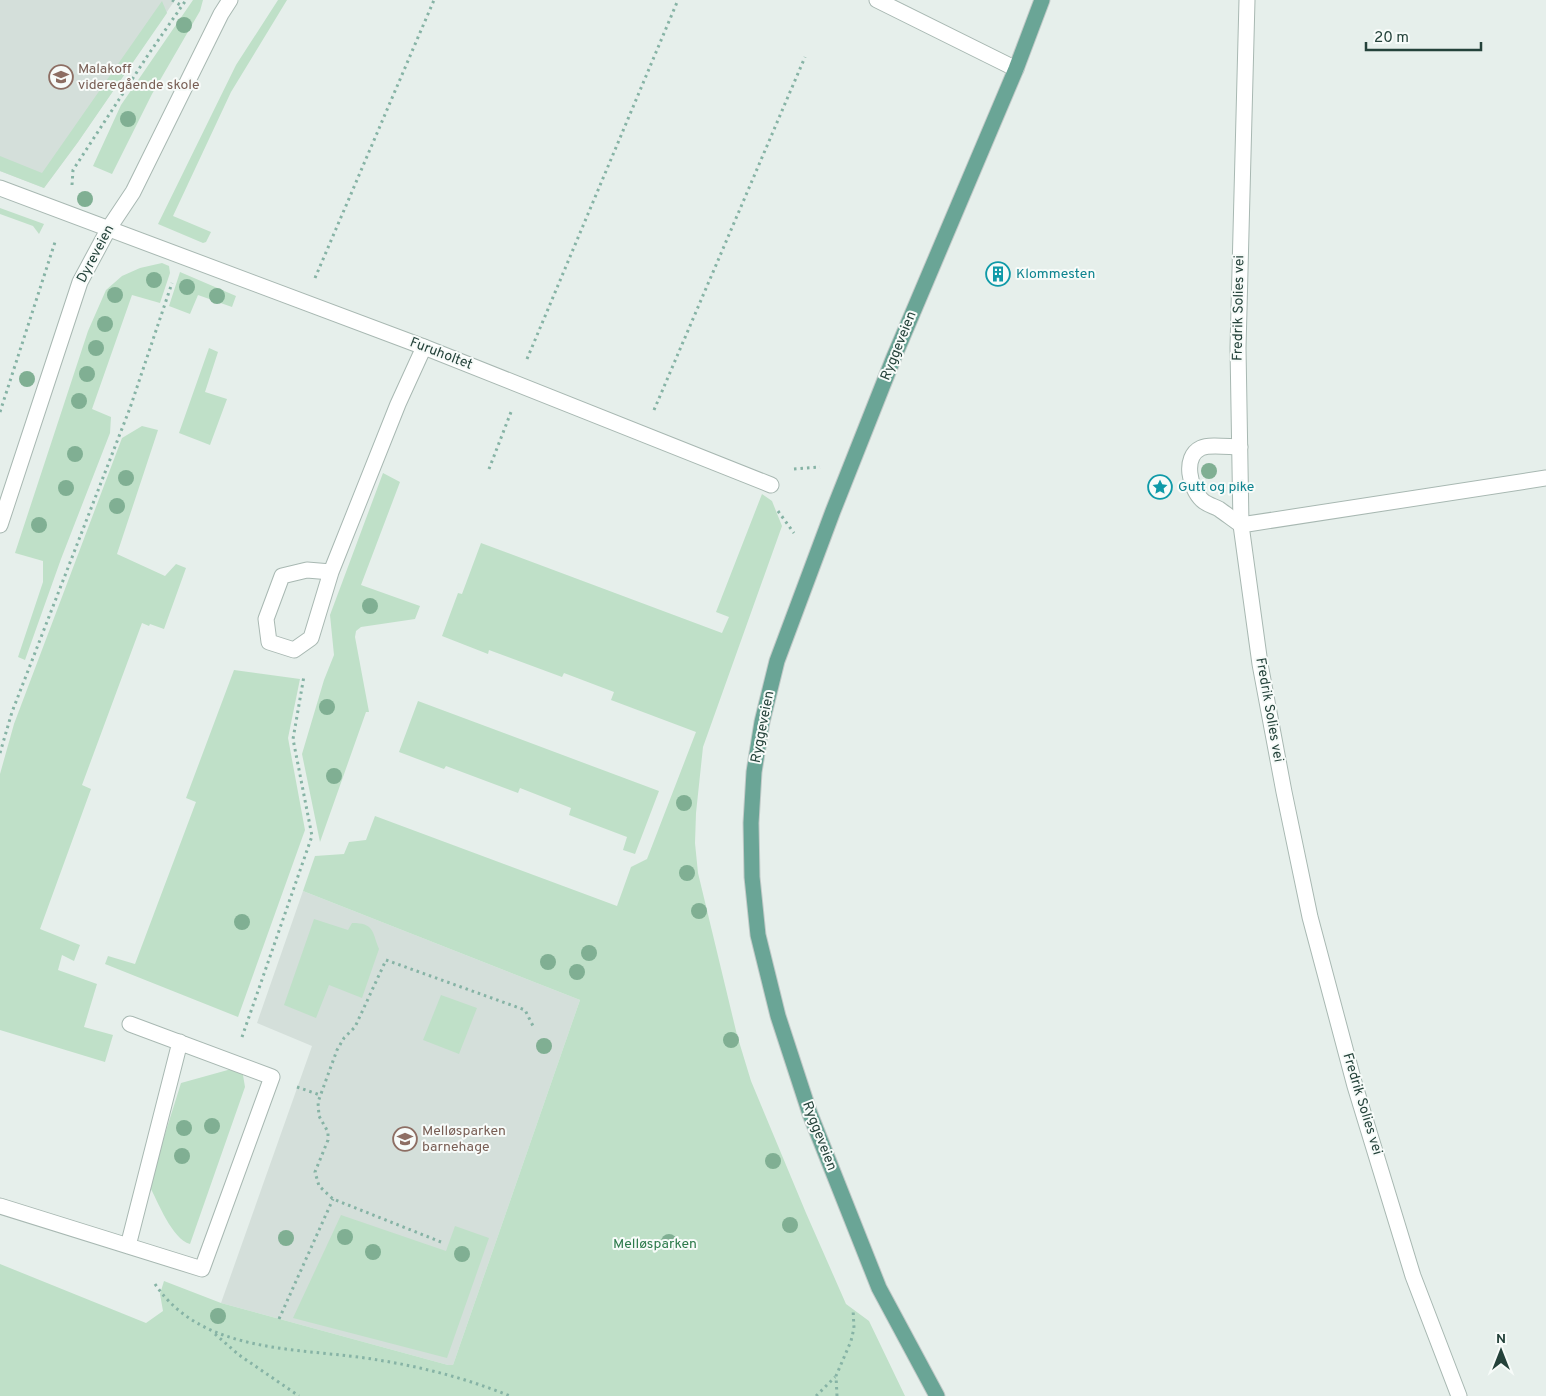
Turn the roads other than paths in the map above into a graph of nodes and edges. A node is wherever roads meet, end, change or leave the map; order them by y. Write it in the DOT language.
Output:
graph roads {
  1 [pos="230,0"];
  2 [pos="877,0"];
  3 [pos="1042,0"];
  4 [pos="1247,0"];
  5 [pos="1016,69"];
  6 [pos="0,188"];
  7 [pos="109,228"];
  8 [pos="424,346"];
  9 [pos="1240,447"];
  10 [pos="1546,478"];
  11 [pos="771,485"];
  12 [pos="0,525"];
  13 [pos="1241,525"];
  14 [pos="331,572"];
  15 [pos="130,1024"];
  16 [pos="180,1042"];
  17 [pos="0,1206"];
  18 [pos="128,1246"];
  19 [pos="937,1396"];
  20 [pos="1459,1396"];
  1 -- 7 [label="street, Dyreveien"];
  2 -- 5 [label="street"];
  3 -- 5 [label="main road, Ryggeveien"];
  4 -- 9 [label="street, Fredrik Solies vei"];
  5 -- 19 [label="main road, Ryggeveien"];
  6 -- 7 [label="street, Furuholtet"];
  7 -- 8 [label="street, Furuholtet"];
  7 -- 12 [label="street, Dyreveien"];
  8 -- 11 [label="street, Furuholtet"];
  8 -- 14 [label="street"];
  9 -- 13 [label="street, Fredrik Solies vei"];
  9 -- 13 [label="street"];
  10 -- 13 [label="street"];
  13 -- 20 [label="street, Fredrik Solies vei"];
  14 -- 14 [label="street"];
  15 -- 16 [label="street"];
  16 -- 18 [label="street"];
  16 -- 18 [label="street"];
  17 -- 18 [label="street"];
}
